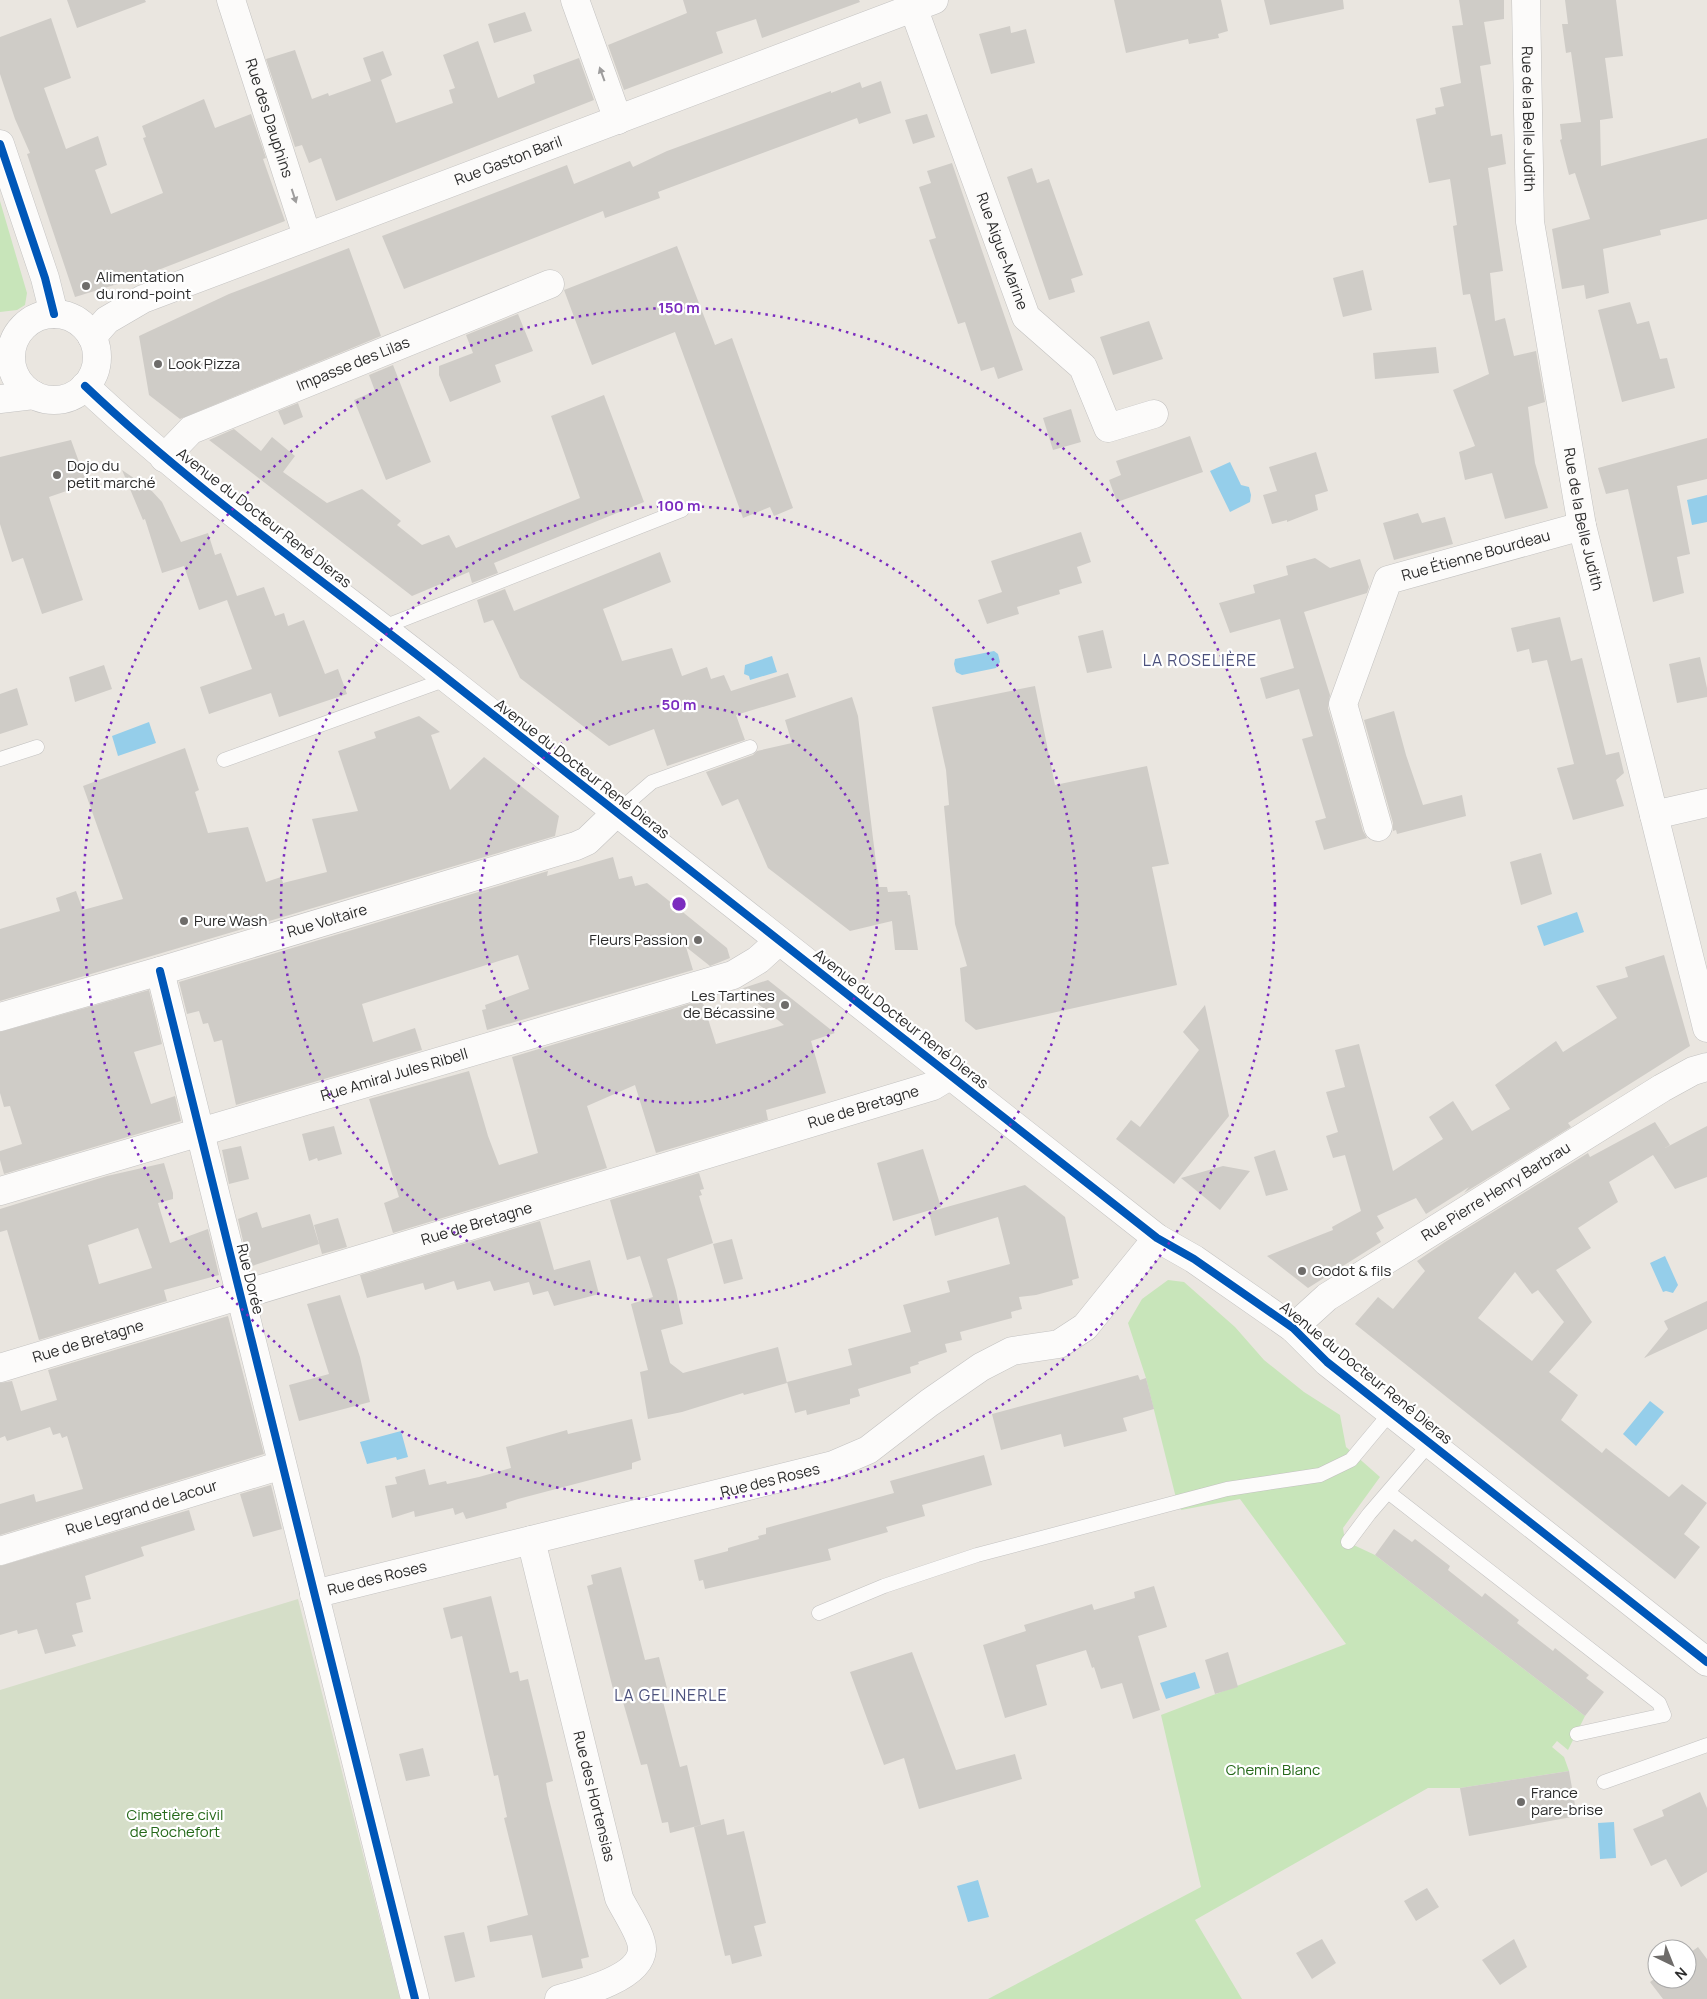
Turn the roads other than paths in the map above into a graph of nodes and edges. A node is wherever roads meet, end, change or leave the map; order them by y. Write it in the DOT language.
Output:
graph roads {
  1 [pos="230,0"];
  2 [pos="575,0"];
  3 [pos="1526,0"];
  4 [pos="925,2"];
  5 [pos="618,120"];
  6 [pos="0,144"];
  7 [pos="307,236"];
  8 [pos="550,284"];
  9 [pos="54,314"];
  10 [pos="9,334"];
  11 [pos="92,337"];
  12 [pos="85,386"];
  13 [pos="34,395"];
  14 [pos="0,399"];
  15 [pos="1154,414"];
  16 [pos="164,458"];
  17 [pos="682,510"];
  18 [pos="1582,526"];
  19 [pos="381,628"];
  20 [pos="447,679"];
  21 [pos="750,746"];
  22 [pos="37,747"];
  23 [pos="0,759"];
  24 [pos="224,760"];
  25 [pos="1707,803"];
  26 [pos="616,814"];
  27 [pos="1654,815"];
  28 [pos="1378,827"];
  29 [pos="779,941"];
  30 [pos="160,971"];
  31 [pos="0,1017"];
  32 [pos="1707,1028"];
  33 [pos="1707,1066"];
  34 [pos="950,1075"];
  35 [pos="200,1132"];
  36 [pos="0,1191"];
  37 [pos="1157,1238"];
  38 [pos="240,1295"];
  39 [pos="1293,1328"];
  40 [pos="0,1368"];
  41 [pos="1391,1412"];
  42 [pos="1430,1443"];
  43 [pos="282,1465"];
  44 [pos="1388,1492"];
  45 [pos="531,1540"];
  46 [pos="1348,1542"];
  47 [pos="0,1551"];
  48 [pos="314,1594"];
  49 [pos="819,1613"];
  50 [pos="1707,1662"];
  51 [pos="1577,1734"];
  52 [pos="1707,1745"];
  53 [pos="1604,1782"];
  54 [pos="414,1999"];
  55 [pos="559,1999"];
  1 -- 7 [label="street, Rue des Dauphins, one-way"];
  5 -- 2 [label="street, one-way"];
  3 -- 18 [label="street, Rue de la Belle Judith"];
  4 -- 5 [label="street, Rue Gaston Baril"];
  4 -- 15 [label="street, Rue Aigue-Marine"];
  5 -- 7 [label="street, Rue Gaston Baril"];
  6 -- 9 [label="street"];
  7 -- 11 [label="street, Rue Gaston Baril"];
  8 -- 16 [label="street, Impasse des Lilas"];
  9 -- 10 [label="street"];
  9 -- 11 [label="street"];
  10 -- 13 [label="street"];
  11 -- 12 [label="street"];
  12 -- 13 [label="street"];
  12 -- 16 [label="street, Avenue du Docteur René Dieras"];
  13 -- 14 [label="street"];
  16 -- 19 [label="street, Avenue du Docteur René Dieras"];
  17 -- 19 [label="lane"];
  18 -- 27 [label="street, Rue de la Belle Judith"];
  18 -- 28 [label="street, Rue Étienne Bourdeau"];
  19 -- 20 [label="street, Avenue du Docteur René Dieras"];
  20 -- 24 [label="lane"];
  20 -- 26 [label="street, Avenue du Docteur René Dieras"];
  21 -- 26 [label="lane"];
  22 -- 23 [label="lane"];
  25 -- 27 [label="street"];
  26 -- 29 [label="street, Avenue du Docteur René Dieras"];
  26 -- 30 [label="street, Rue Voltaire"];
  27 -- 32 [label="street, Rue de la Belle Judith"];
  29 -- 34 [label="street, Avenue du Docteur René Dieras"];
  29 -- 35 [label="street, Rue Amiral Jules Ribell"];
  30 -- 31 [label="street, Rue Voltaire"];
  30 -- 35 [label="street, Rue Dorée"];
  33 -- 39 [label="street, Rue Pierre Henry Barbrau"];
  34 -- 37 [label="street, Avenue du Docteur René Dieras"];
  34 -- 38 [label="street, Rue de Bretagne"];
  35 -- 36 [label="street, Rue Amiral Jules Ribell"];
  35 -- 38 [label="street, Rue Dorée"];
  37 -- 39 [label="street, Avenue du Docteur René Dieras"];
  37 -- 45 [label="street, Rue des Roses"];
  38 -- 40 [label="street, Rue de Bretagne"];
  38 -- 43 [label="street, Rue Dorée"];
  39 -- 41 [label="street, Avenue du Docteur René Dieras"];
  41 -- 42 [label="street, Avenue du Docteur René Dieras"];
  41 -- 49 [label="lane"];
  42 -- 44 [label="lane"];
  42 -- 50 [label="street, Avenue du Docteur René Dieras"];
  43 -- 47 [label="street, Rue Legrand de Lacour"];
  43 -- 48 [label="street, Rue Dorée"];
  44 -- 46 [label="lane"];
  44 -- 51 [label="lane"];
  45 -- 48 [label="street, Rue des Roses"];
  45 -- 55 [label="street, Rue des Hortensias"];
  48 -- 54 [label="street, Rue Dorée"];
  52 -- 53 [label="lane"];
}
